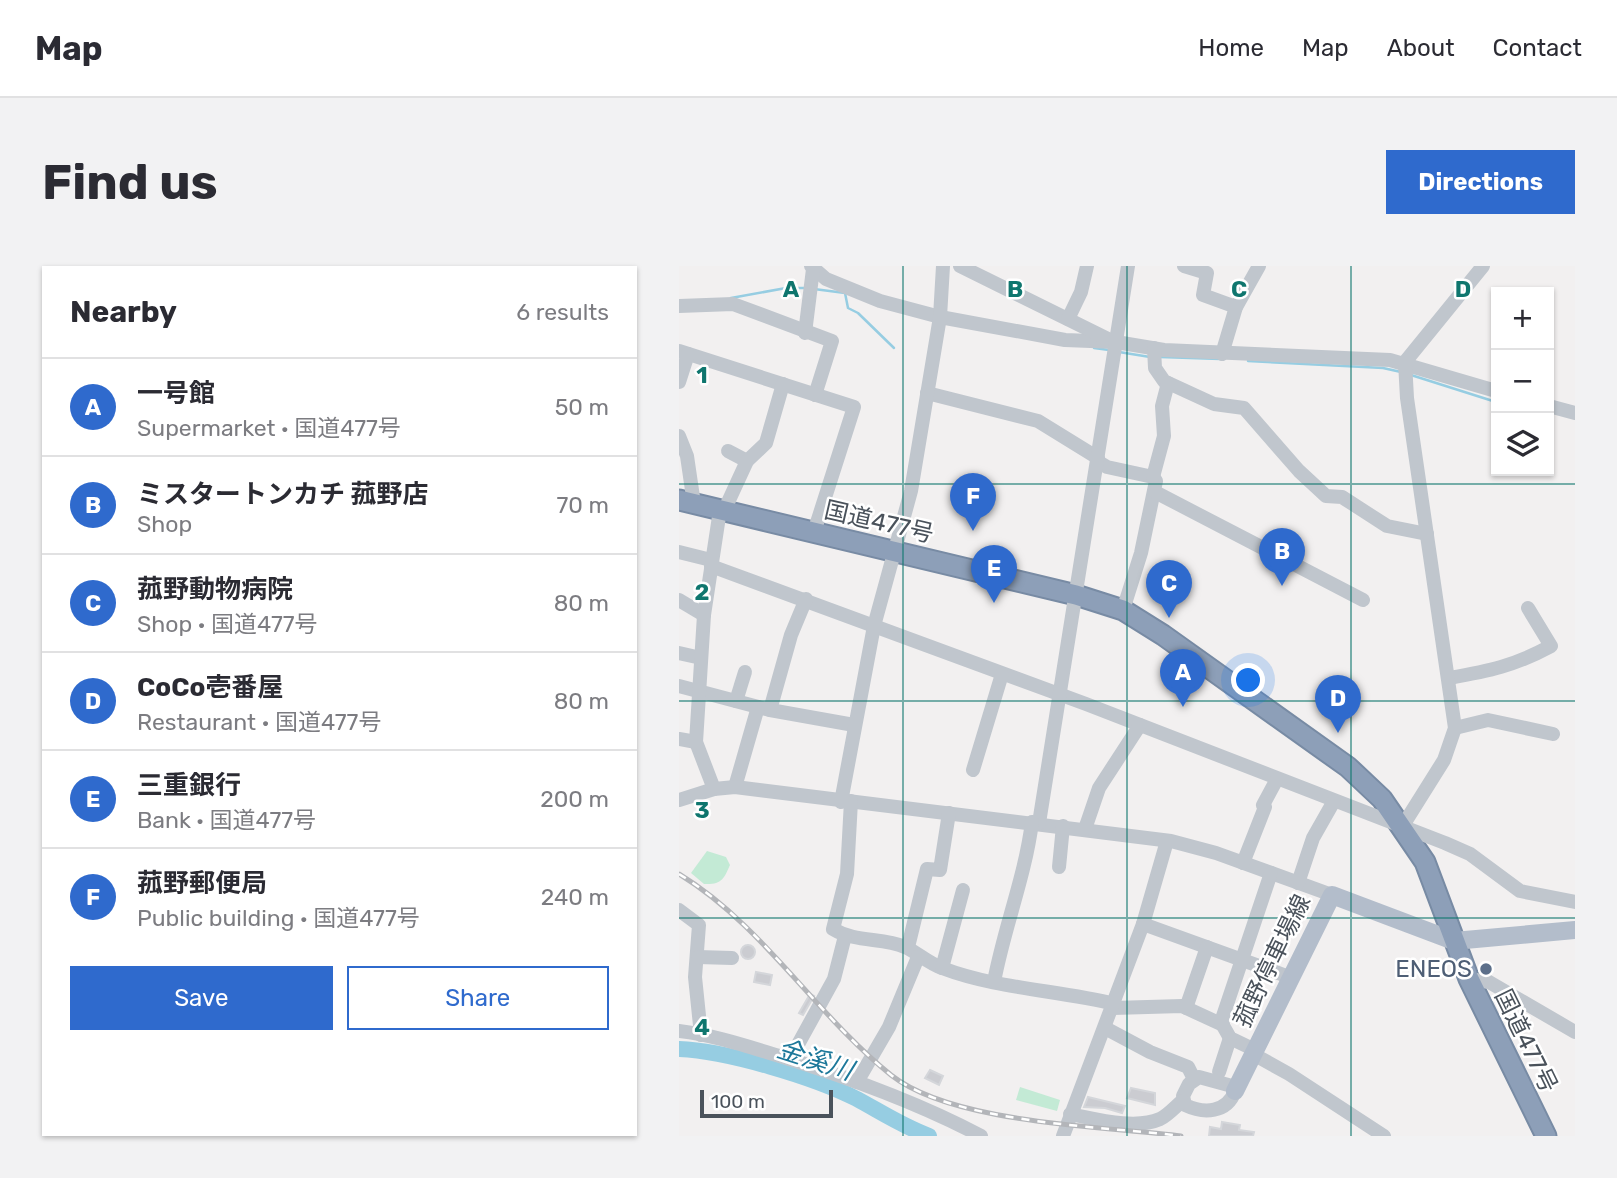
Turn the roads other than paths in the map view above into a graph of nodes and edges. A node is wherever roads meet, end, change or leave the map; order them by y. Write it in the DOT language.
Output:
graph roads {
  1 [pos="943,266"];
  2 [pos="960,266"];
  3 [pos="1087,266"];
  4 [pos="1128,266"];
  5 [pos="1184,266"];
  6 [pos="1259,266"];
  7 [pos="1483,266"];
  8 [pos="812,267"];
  9 [pos="679,306"];
  10 [pos="1236,307"];
  11 [pos="940,317"];
  12 [pos="1068,319"];
  13 [pos="805,333"];
  14 [pos="1115,348"];
  15 [pos="684,353"];
  16 [pos="1154,354"];
  17 [pos="1222,354"];
  18 [pos="1404,368"];
  19 [pos="679,382"];
  20 [pos="1168,383"];
  21 [pos="783,384"];
  22 [pos="1491,390"];
  23 [pos="927,393"];
  24 [pos="815,395"];
  25 [pos="1554,407"];
  26 [pos="1575,413"];
  27 [pos="681,437"];
  28 [pos="728,451"];
  29 [pos="1098,460"];
  30 [pos="747,461"];
  31 [pos="1153,477"];
  32 [pos="1155,492"];
  33 [pos="686,498"];
  34 [pos="722,511"];
  35 [pos="814,532"];
  36 [pos="1427,534"];
  37 [pos="896,551"];
  38 [pos="679,552"];
  39 [pos="711,563"];
  40 [pos="1076,595"];
  41 [pos="806,599"];
  42 [pos="679,600"];
  43 [pos="1363,600"];
  44 [pos="1528,608"];
  45 [pos="1123,610"];
  46 [pos="704,615"];
  47 [pos="874,625"];
  48 [pos="679,653"];
  49 [pos="701,658"];
  50 [pos="745,672"];
  51 [pos="1002,674"];
  52 [pos="1449,678"];
  53 [pos="679,686"];
  54 [pos="698,691"];
  55 [pos="1060,695"];
  56 [pos="736,701"];
  57 [pos="764,709"];
  58 [pos="854,725"];
  59 [pos="1140,725"];
  60 [pos="1455,728"];
  61 [pos="1553,734"];
  62 [pos="679,739"];
  63 [pos="696,742"];
  64 [pos="973,770"];
  65 [pos="1277,779"];
  66 [pos="735,787"];
  67 [pos="714,789"];
  68 [pos="679,800"];
  69 [pos="846,801"];
  70 [pos="1334,801"];
  71 [pos="949,813"];
  72 [pos="1036,822"];
  73 [pos="1063,826"];
  74 [pos="1402,827"];
  75 [pos="1085,829"];
  76 [pos="1167,841"];
  77 [pos="1243,863"];
  78 [pos="1059,867"];
  79 [pos="1271,873"];
  80 [pos="1298,883"];
  81 [pos="963,890"];
  82 [pos="1332,895"];
  83 [pos="1575,902"];
  84 [pos="679,910"];
  85 [pos="1143,924"];
  86 [pos="1575,930"];
  87 [pos="845,936"];
  88 [pos="1454,941"];
  89 [pos="1207,947"];
  90 [pos="913,952"];
  91 [pos="698,957"];
  92 [pos="732,958"];
  93 [pos="1243,960"];
  94 [pos="942,968"];
  95 [pos="1292,978"];
  96 [pos="1469,979"];
  97 [pos="994,982"];
  98 [pos="1114,1006"];
  99 [pos="1186,1008"];
  100 [pos="1105,1028"];
  101 [pos="1225,1028"];
  102 [pos="679,1031"];
  103 [pos="1575,1032"];
  104 [pos="698,1036"];
  105 [pos="1254,1052"];
  106 [pos="790,1059"];
  107 [pos="1219,1072"];
  108 [pos="1194,1079"];
  109 [pos="857,1082"];
  110 [pos="1235,1091"];
  111 [pos="1182,1101"];
  112 [pos="1070,1114"];
  113 [pos="1066,1135"];
  114 [pos="981,1136"];
  115 [pos="1384,1136"];
  116 [pos="1546,1136"];
  1 -- 11 [label="street"];
  2 -- 12 [label="street"];
  3 -- 12 [label="street"];
  4 -- 14 [label="street"];
  5 -- 10 [label="street"];
  6 -- 10 [label="street"];
  7 -- 18 [label="street"];
  8 -- 11 [label="street"];
  8 -- 13 [label="street"];
  9 -- 13 [label="street"];
  10 -- 17 [label="street"];
  11 -- 14 [label="street"];
  11 -- 23 [label="street"];
  12 -- 14 [label="street"];
  13 -- 24 [label="street"];
  14 -- 16 [label="street"];
  14 -- 29 [label="street"];
  15 -- 19 [label="street"];
  15 -- 21 [label="street"];
  16 -- 17 [label="street"];
  16 -- 20 [label="street"];
  17 -- 18 [label="street"];
  18 -- 22 [label="street"];
  18 -- 36 [label="street"];
  20 -- 31 [label="street"];
  20 -- 36 [label="street"];
  21 -- 24 [label="street"];
  21 -- 30 [label="street"];
  23 -- 29 [label="street"];
  23 -- 37 [label="street"];
  24 -- 35 [label="street"];
  25 -- 26 [label="street"];
  27 -- 33 [label="street"];
  28 -- 30 [label="street"];
  29 -- 31 [label="street"];
  29 -- 40 [label="street"];
  30 -- 34 [label="street"];
  31 -- 32 [label="street"];
  32 -- 43 [label="street"];
  32 -- 45 [label="street"];
  33 -- 34 [label="highway, 国道477号"];
  34 -- 35 [label="highway, 国道477号"];
  34 -- 39 [label="street"];
  35 -- 37 [label="highway, 国道477号"];
  36 -- 52 [label="street"];
  37 -- 40 [label="highway, 国道477号"];
  37 -- 47 [label="street"];
  38 -- 39 [label="street"];
  39 -- 41 [label="street"];
  39 -- 46 [label="street"];
  40 -- 45 [label="highway, 国道477号"];
  40 -- 55 [label="street"];
  41 -- 47 [label="street"];
  41 -- 57 [label="street"];
  42 -- 46 [label="street"];
  44 -- 52 [label="street"];
  45 -- 74 [label="highway, 国道477号"];
  46 -- 49 [label="street"];
  47 -- 51 [label="street"];
  47 -- 58 [label="street"];
  48 -- 49 [label="street"];
  49 -- 54 [label="street"];
  50 -- 56 [label="street"];
  51 -- 55 [label="street"];
  51 -- 64 [label="street"];
  52 -- 60 [label="street"];
  53 -- 54 [label="street"];
  54 -- 56 [label="street"];
  54 -- 63 [label="street"];
  55 -- 59 [label="street"];
  55 -- 72 [label="street"];
  56 -- 57 [label="street"];
  57 -- 58 [label="street"];
  57 -- 66 [label="street"];
  58 -- 69 [label="street"];
  59 -- 65 [label="street"];
  59 -- 75 [label="street"];
  60 -- 61 [label="street"];
  60 -- 74 [label="street"];
  62 -- 63 [label="street"];
  63 -- 67 [label="street"];
  65 -- 70 [label="street"];
  65 -- 77 [label="street"];
  66 -- 67 [label="street"];
  66 -- 69 [label="street"];
  67 -- 68 [label="street"];
  69 -- 71 [label="street"];
  69 -- 87 [label="street"];
  70 -- 74 [label="street"];
  70 -- 80 [label="street"];
  71 -- 72 [label="street"];
  71 -- 90 [label="street"];
  72 -- 73 [label="street"];
  72 -- 97 [label="street"];
  73 -- 75 [label="street"];
  73 -- 78 [label="street"];
  74 -- 83 [label="street"];
  74 -- 88 [label="highway, 国道477号"];
  75 -- 76 [label="street"];
  76 -- 77 [label="street"];
  76 -- 85 [label="street"];
  77 -- 79 [label="street"];
  79 -- 80 [label="street"];
  79 -- 93 [label="street"];
  80 -- 82 [label="street"];
  81 -- 94 [label="street"];
  82 -- 88 [label="main road, 菰野停車場線"];
  82 -- 95 [label="main road, 菰野停車場線"];
  84 -- 91 [label="street"];
  85 -- 89 [label="street"];
  85 -- 98 [label="street"];
  86 -- 88 [label="main road"];
  87 -- 90 [label="street"];
  87 -- 106 [label="street"];
  88 -- 96 [label="highway, 国道477号"];
  89 -- 93 [label="street"];
  89 -- 99 [label="street"];
  90 -- 94 [label="street"];
  90 -- 109 [label="street"];
  91 -- 92 [label="street"];
  91 -- 104 [label="street"];
  93 -- 95 [label="street"];
  93 -- 101 [label="street"];
  94 -- 97 [label="street"];
  95 -- 105 [label="main road, 菰野停車場線"];
  96 -- 103 [label="street"];
  96 -- 116 [label="highway, 国道477号"];
  97 -- 98 [label="street"];
  98 -- 99 [label="street"];
  98 -- 100 [label="street"];
  99 -- 101 [label="street"];
  100 -- 108 [label="street"];
  100 -- 112 [label="street"];
  101 -- 105 [label="street"];
  101 -- 107 [label="street"];
  102 -- 104 [label="street"];
  104 -- 106 [label="street"];
  105 -- 110 [label="main road, 菰野停車場線"];
  105 -- 115 [label="street"];
  106 -- 109 [label="street"];
  108 -- 110 [label="street"];
  108 -- 111 [label="street"];
  109 -- 114 [label="street"];
  110 -- 111 [label="street"];
  111 -- 112 [label="street"];
  112 -- 113 [label="street"];
}
